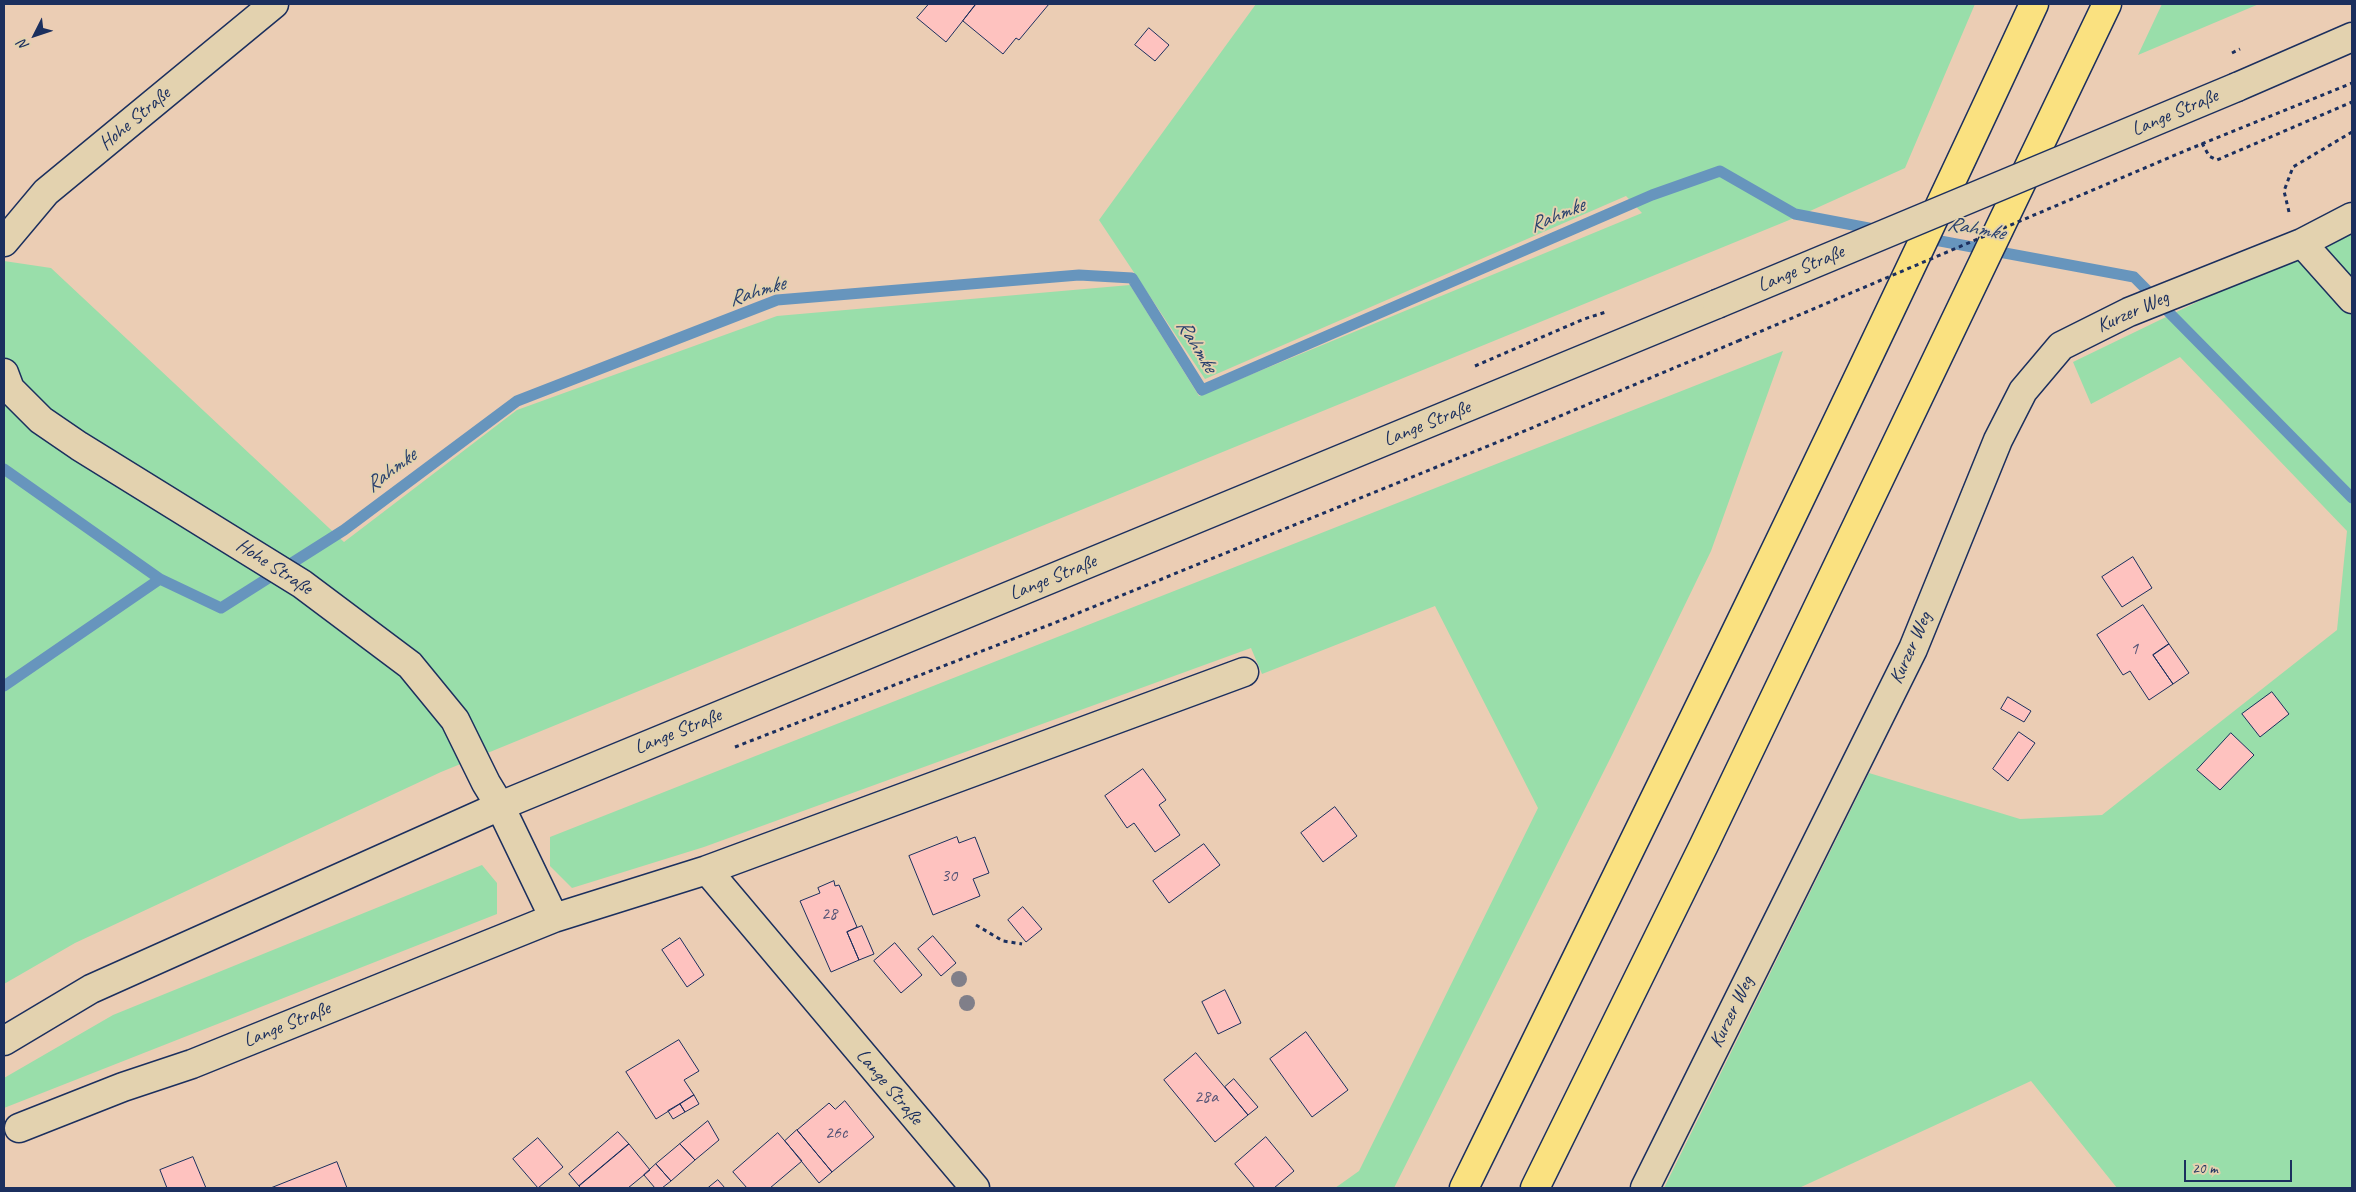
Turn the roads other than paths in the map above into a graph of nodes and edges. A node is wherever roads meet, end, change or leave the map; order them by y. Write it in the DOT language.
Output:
graph roads {
  1 [pos="274,4"];
  2 [pos="2034,4"];
  3 [pos="2107,4"];
  4 [pos="2352,37"];
  5 [pos="2352,217"];
  6 [pos="4,242"];
  7 [pos="2302,243"];
  8 [pos="2352,299"];
  9 [pos="4,373"];
  10 [pos="1244,672"];
  11 [pos="500,806"];
  12 [pos="707,870"];
  13 [pos="554,918"];
  14 [pos="4,1041"];
  15 [pos="18,1128"];
  16 [pos="974,1188"];
  17 [pos="1464,1188"];
  18 [pos="1535,1188"];
  19 [pos="1645,1188"];
  1 -- 6 [label="street, Hohe Straße"];
  2 -- 17 [label="highway"];
  3 -- 18 [label="highway"];
  4 -- 11 [label="street, Lange Straße, bridge"];
  5 -- 7 [label="street, Kurzer Weg"];
  7 -- 8 [label="street"];
  7 -- 19 [label="street, Kurzer Weg"];
  9 -- 11 [label="street, Hohe Straße"];
  10 -- 12 [label="street, Lange Straße"];
  11 -- 13 [label="street"];
  11 -- 14 [label="street, Lange Straße"];
  12 -- 13 [label="street, Lange Straße"];
  12 -- 16 [label="street, Lange Straße"];
  13 -- 15 [label="street, Lange Straße"];
}
